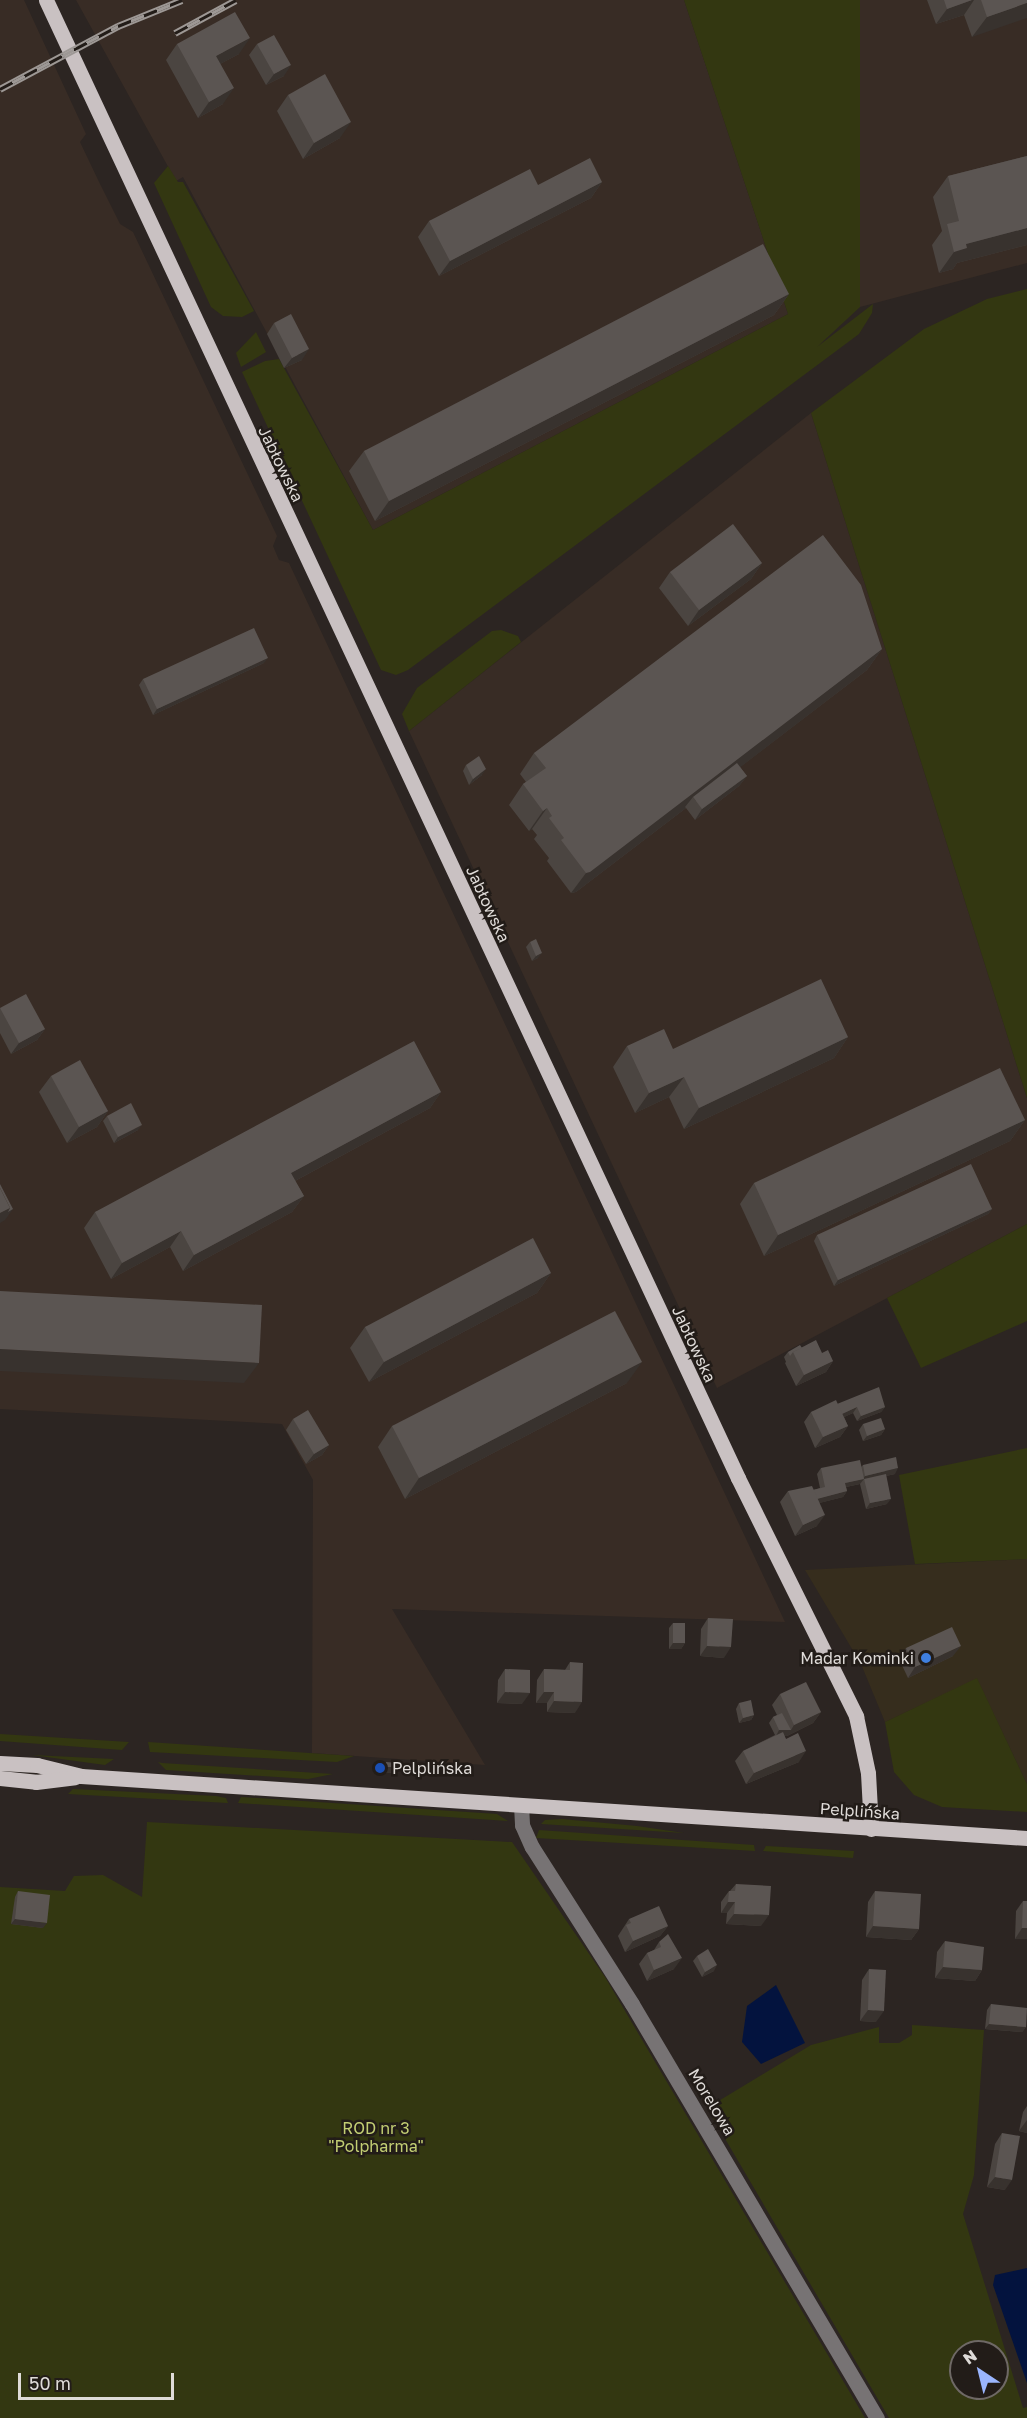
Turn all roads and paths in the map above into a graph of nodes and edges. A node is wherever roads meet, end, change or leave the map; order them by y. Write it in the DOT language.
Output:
graph roads {
  1 [pos="46,0"];
  2 [pos="0,1763"];
  3 [pos="81,1776"];
  4 [pos="0,1778"];
  5 [pos="521,1805"];
  6 [pos="871,1829"];
  7 [pos="1027,1838"];
  8 [pos="878,2418"];
  1 -- 6 [label="main road, Jabłowska"];
  2 -- 3 [label="main road, Pelplińska"];
  3 -- 4 [label="main road, Pelplińska"];
  3 -- 5 [label="main road, Pelplińska"];
  5 -- 6 [label="main road, Pelplińska"];
  5 -- 8 [label="street, Morelowa"];
  6 -- 7 [label="main road, Pelplińska"];
}
